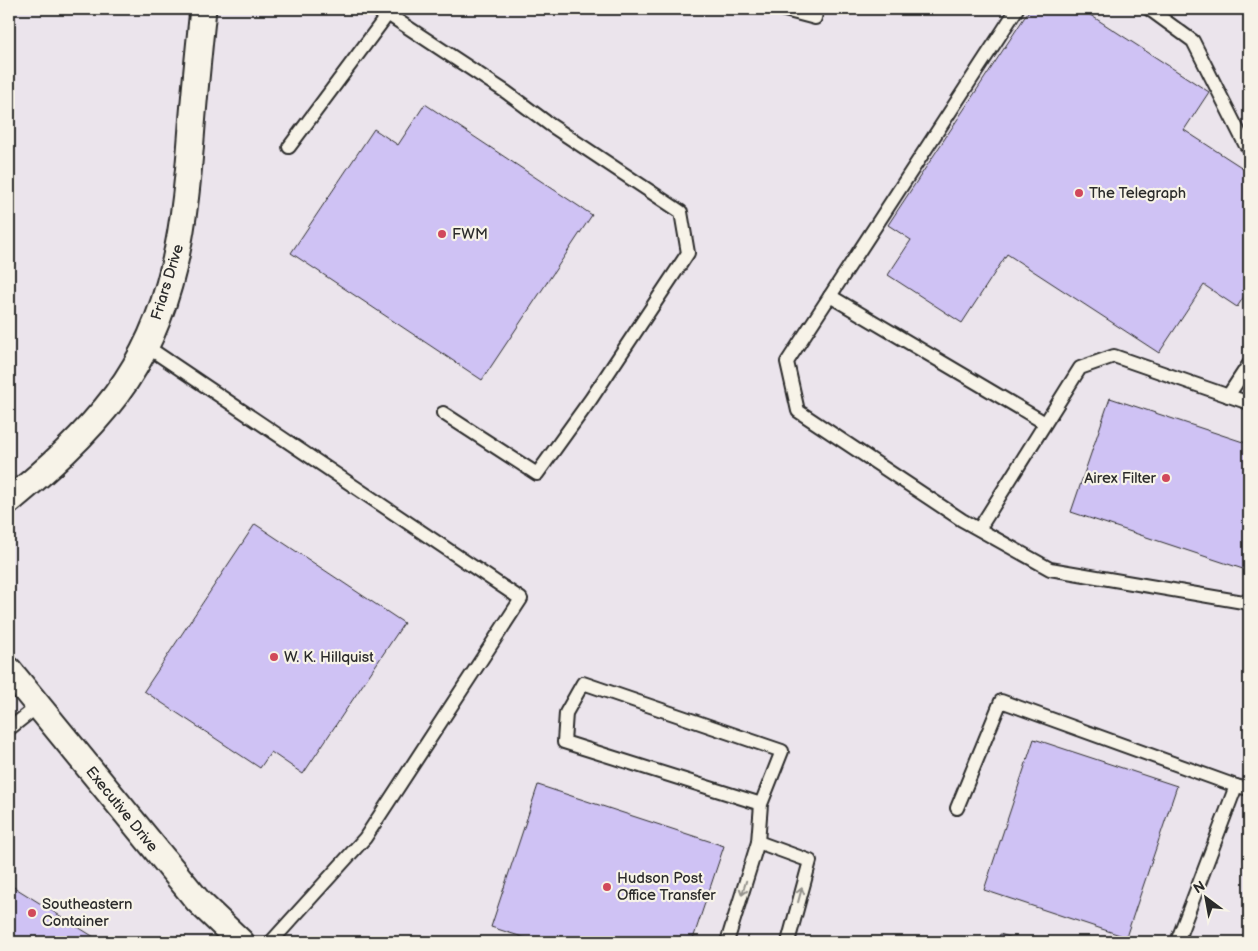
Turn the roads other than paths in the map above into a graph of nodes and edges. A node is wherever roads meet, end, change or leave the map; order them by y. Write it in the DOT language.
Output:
graph roads {
  1 [pos="203,9"];
  2 [pos="781,9"];
  3 [pos="817,9"];
  4 [pos="1017,9"];
  5 [pos="1149,9"];
  6 [pos="384,12"];
  7 [pos="1249,146"];
  8 [pos="289,147"];
  9 [pos="830,296"];
  10 [pos="146,346"];
  11 [pos="1249,364"];
  12 [pos="1228,396"];
  13 [pos="1249,403"];
  14 [pos="442,413"];
  15 [pos="1045,423"];
  16 [pos="9,501"];
  17 [pos="978,529"];
  18 [pos="1249,603"];
  19 [pos="9,670"];
  20 [pos="38,706"];
  21 [pos="9,729"];
  22 [pos="1236,786"];
  23 [pos="1249,789"];
  24 [pos="761,804"];
  25 [pos="957,808"];
  26 [pos="758,842"];
  27 [pos="241,942"];
  28 [pos="271,942"];
  29 [pos="727,942"];
  30 [pos="788,942"];
  31 [pos="1185,942"];
  1 -- 10 [label="street, Friars Drive"];
  2 -- 3 [label="lane"];
  4 -- 9 [label="lane"];
  5 -- 7 [label="lane"];
  6 -- 8 [label="lane"];
  6 -- 14 [label="lane"];
  9 -- 15 [label="lane"];
  9 -- 17 [label="lane"];
  10 -- 16 [label="street, Friars Drive"];
  10 -- 28 [label="lane"];
  11 -- 12 [label="lane"];
  12 -- 13 [label="lane"];
  12 -- 15 [label="lane"];
  15 -- 17 [label="lane"];
  17 -- 18 [label="lane"];
  19 -- 20 [label="street, Executive Drive"];
  20 -- 21 [label="lane"];
  20 -- 27 [label="street, Executive Drive"];
  22 -- 23 [label="lane"];
  22 -- 25 [label="lane"];
  22 -- 31 [label="lane"];
  24 -- 24 [label="lane"];
  24 -- 26 [label="lane"];
  26 -- 29 [label="lane, one-way"];
  30 -- 26 [label="lane, one-way"];
}
